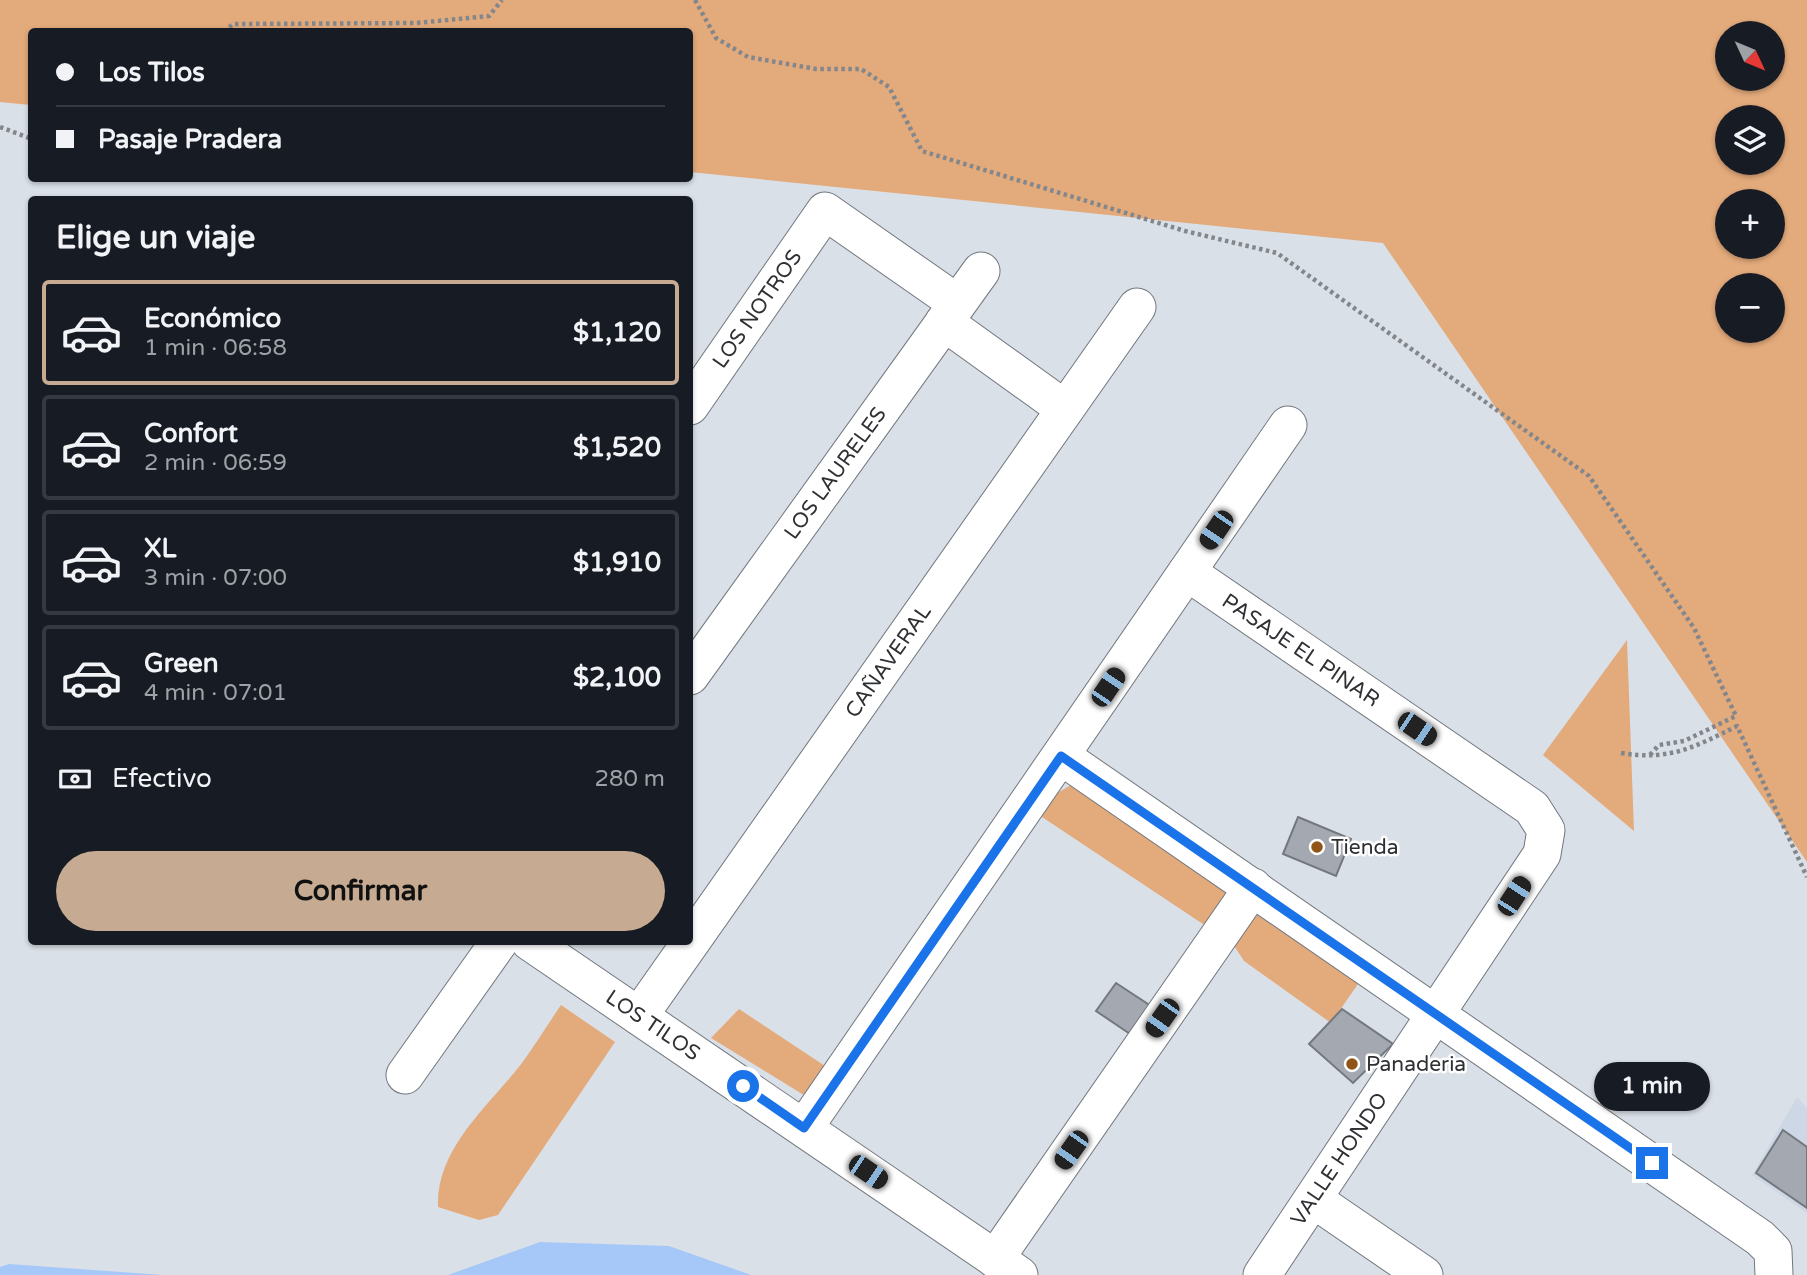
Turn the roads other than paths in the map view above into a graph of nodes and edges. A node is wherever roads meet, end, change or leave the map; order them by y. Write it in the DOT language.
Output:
graph roads {
  1 [pos="981,271"];
  2 [pos="1137,307"];
  3 [pos="951,312"];
  4 [pos="693,403"];
  5 [pos="1065,409"];
  6 [pos="1288,425"];
  7 [pos="1187,572"];
  8 [pos="693,672"];
  9 [pos="1061,756"];
  10 [pos="1546,830"];
  11 [pos="1253,887"];
  12 [pos="693,939"];
  13 [pos="497,945"];
  14 [pos="534,945"];
  15 [pos="689,945"];
  16 [pos="1437,1012"];
  17 [pos="639,1016"];
  18 [pos="405,1075"];
  19 [pos="804,1128"];
  20 [pos="1313,1199"];
  21 [pos="1007,1267"];
  22 [pos="1774,1268"];
  23 [pos="1262,1275"];
  24 [pos="1424,1275"];
  1 -- 3 [label="street, LOS LAURELES"];
  2 -- 5 [label="street, CAÑAVERAL"];
  3 -- 4 [label="street, LOS NOTROS"];
  3 -- 5 [label="street"];
  3 -- 8 [label="street, LOS LAURELES"];
  5 -- 12 [label="street, CAÑAVERAL"];
  6 -- 7 [label="street"];
  7 -- 9 [label="street"];
  7 -- 10 [label="street, PASAJE EL PINAR"];
  9 -- 11 [label="street"];
  9 -- 19 [label="street"];
  10 -- 16 [label="street, VALLE HONDO"];
  11 -- 16 [label="street"];
  11 -- 21 [label="street"];
  13 -- 18 [label="street"];
  14 -- 17 [label="street, LOS TILOS"];
  15 -- 17 [label="street, CAÑAVERAL"];
  16 -- 20 [label="street, VALLE HONDO"];
  16 -- 22 [label="street"];
  17 -- 19 [label="street, LOS TILOS"];
  19 -- 21 [label="street, LOS TILOS"];
  20 -- 23 [label="street, VALLE HONDO"];
  20 -- 24 [label="street"];
}
